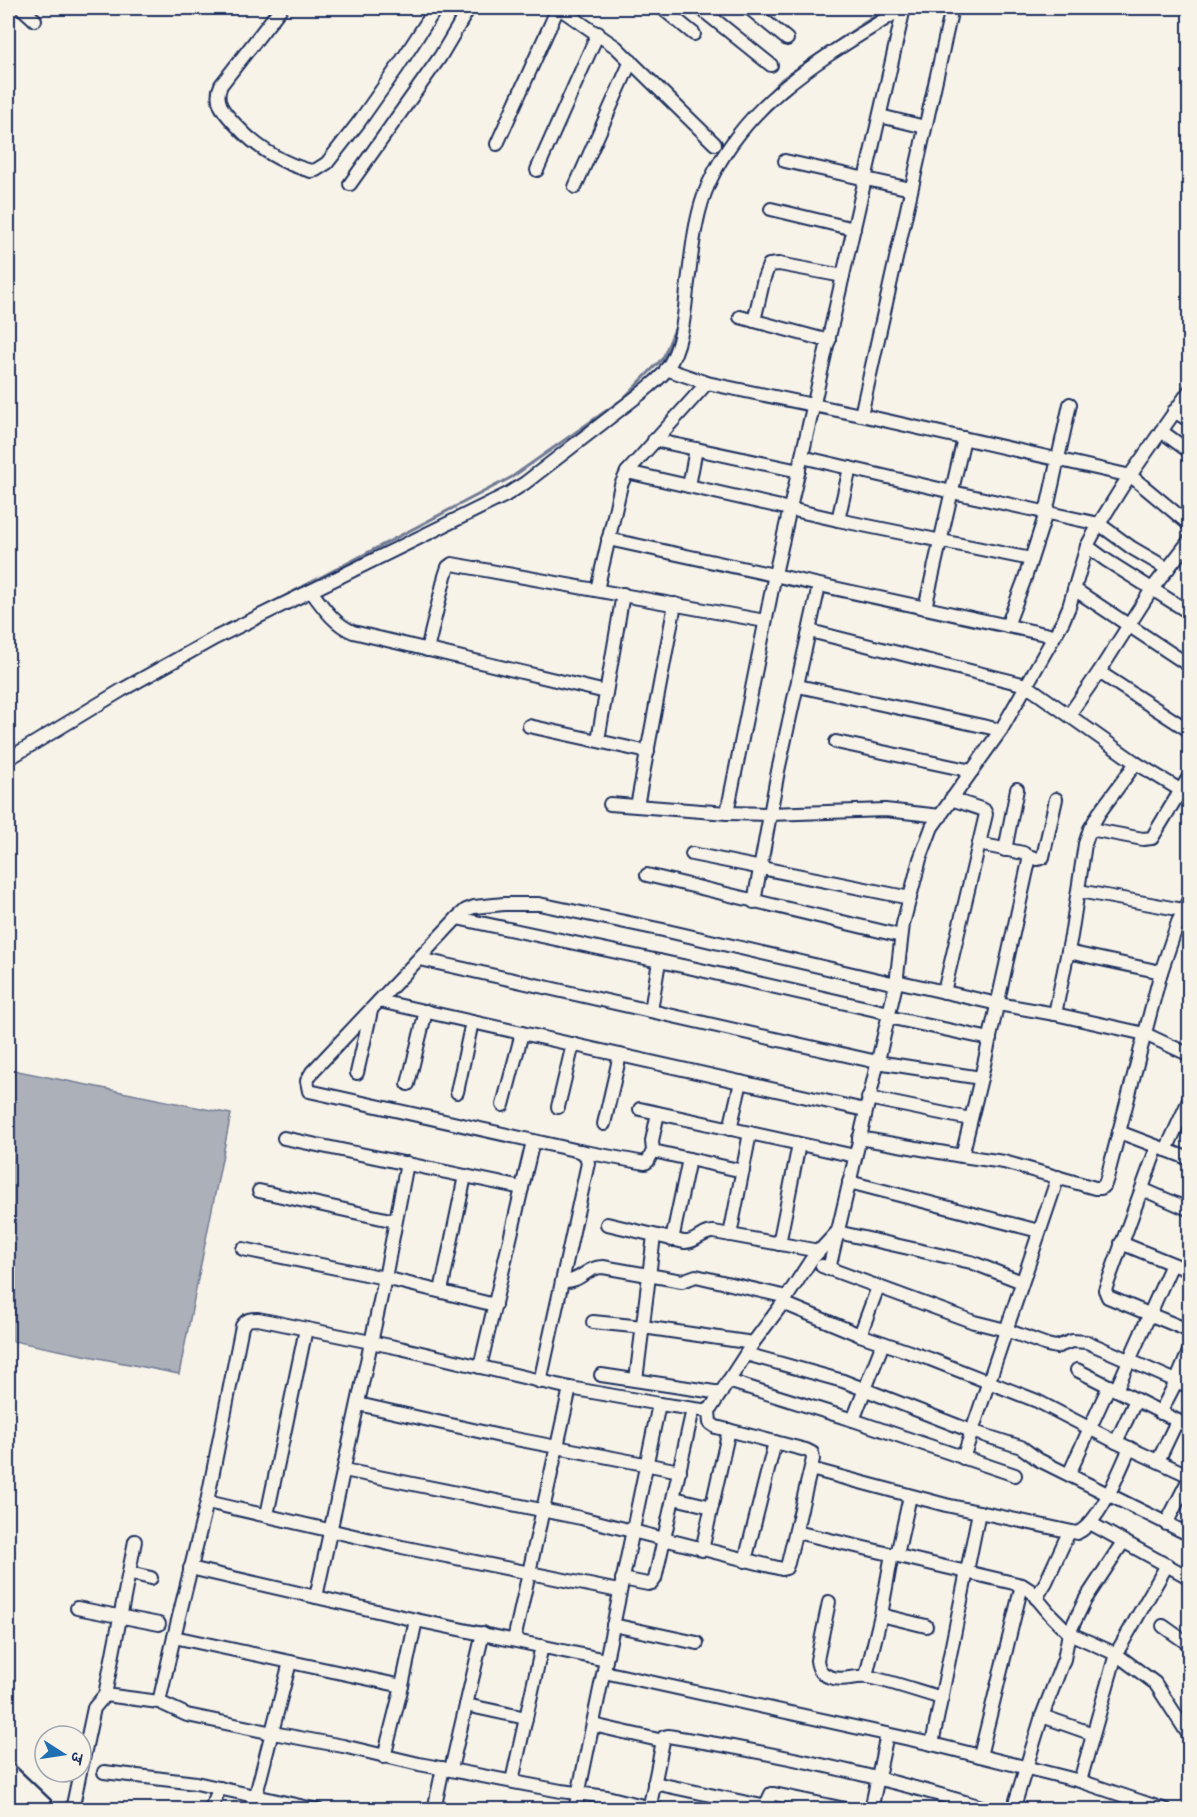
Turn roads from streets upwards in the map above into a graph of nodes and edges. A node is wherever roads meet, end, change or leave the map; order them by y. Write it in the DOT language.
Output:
graph roads {
  1 [pos="22,8"];
  2 [pos="281,8"];
  3 [pos="436,8"];
  4 [pos="469,8"];
  5 [pos="561,8"];
  6 [pos="662,8"];
  7 [pos="700,8"];
  8 [pos="749,8"];
  9 [pos="904,8"];
  10 [pos="952,8"];
  11 [pos="35,20"];
  12 [pos="598,33"];
  13 [pos="694,34"];
  14 [pos="788,39"];
  15 [pos="631,61"];
  16 [pos="771,65"];
  17 [pos="880,116"];
  18 [pos="925,127"];
  19 [pos="496,144"];
  20 [pos="716,144"];
  21 [pos="785,161"];
  22 [pos="537,170"];
  23 [pos="866,178"];
  24 [pos="351,184"];
  25 [pos="575,187"];
  26 [pos="911,189"];
  27 [pos="771,208"];
  28 [pos="854,229"];
  29 [pos="843,276"];
  30 [pos="740,317"];
  31 [pos="754,321"];
  32 [pos="829,341"];
  33 [pos="666,369"];
  34 [pos="707,382"];
  35 [pos="1190,390"];
  36 [pos="1070,404"];
  37 [pos="814,405"];
  38 [pos="1174,411"];
  39 [pos="861,415"];
  40 [pos="1190,421"];
  41 [pos="1161,431"];
  42 [pos="964,438"];
  43 [pos="654,440"];
  44 [pos="696,449"];
  45 [pos="1190,452"];
  46 [pos="802,457"];
  47 [pos="1057,459"];
  48 [pos="850,468"];
  49 [pos="799,471"];
  50 [pos="627,472"];
  51 [pos="1131,476"];
  52 [pos="689,486"];
  53 [pos="952,492"];
  54 [pos="790,509"];
  55 [pos="1046,513"];
  56 [pos="838,520"];
  57 [pos="1099,524"];
  58 [pos="1190,525"];
  59 [pos="608,539"];
  60 [pos="1190,540"];
  61 [pos="940,541"];
  62 [pos="1087,546"];
  63 [pos="1031,559"];
  64 [pos="1168,569"];
  65 [pos="775,574"];
  66 [pos="819,586"];
  67 [pos="1074,589"];
  68 [pos="1152,589"];
  69 [pos="597,590"];
  70 [pos="311,591"];
  71 [pos="623,594"];
  72 [pos="675,604"];
  73 [pos="925,608"];
  74 [pos="1190,613"];
  75 [pos="765,621"];
  76 [pos="1007,626"];
  77 [pos="1129,626"];
  78 [pos="810,631"];
  79 [pos="1054,636"];
  80 [pos="427,650"];
  81 [pos="1190,666"];
  82 [pos="1099,672"];
  83 [pos="1026,685"];
  84 [pos="798,686"];
  85 [pos="606,692"];
  86 [pos="1069,715"];
  87 [pos="529,726"];
  88 [pos="1000,730"];
  89 [pos="1190,730"];
  90 [pos="598,740"];
  91 [pos="836,742"];
  92 [pos="648,752"];
  93 [pos="8,759"];
  94 [pos="1136,763"];
  95 [pos="972,771"];
  96 [pos="1190,776"];
  97 [pos="1017,789"];
  98 [pos="1185,793"];
  99 [pos="1056,799"];
  100 [pos="951,800"];
  101 [pos="610,804"];
  102 [pos="638,806"];
  103 [pos="726,813"];
  104 [pos="770,814"];
  105 [pos="941,816"];
  106 [pos="1090,829"];
  107 [pos="979,844"];
  108 [pos="1005,850"];
  109 [pos="692,854"];
  110 [pos="1028,856"];
  111 [pos="760,868"];
  112 [pos="647,875"];
  113 [pos="1078,891"];
  114 [pos="1190,897"];
  115 [pos="910,898"];
  116 [pos="754,902"];
  117 [pos="1183,910"];
  118 [pos="458,918"];
  119 [pos="901,936"];
  120 [pos="1068,952"];
  121 [pos="420,958"];
  122 [pos="659,962"];
  123 [pos="1161,972"];
  124 [pos="896,982"];
  125 [pos="944,992"];
  126 [pos="998,1004"];
  127 [pos="375,1005"];
  128 [pos="426,1011"];
  129 [pos="651,1011"];
  130 [pos="1055,1014"];
  131 [pos="888,1015"];
  132 [pos="472,1022"];
  133 [pos="522,1033"];
  134 [pos="1145,1034"];
  135 [pos="990,1039"];
  136 [pos="573,1044"];
  137 [pos="620,1055"];
  138 [pos="1190,1055"];
  139 [pos="877,1062"];
  140 [pos="357,1073"];
  141 [pos="981,1078"];
  142 [pos="741,1082"];
  143 [pos="408,1084"];
  144 [pos="457,1092"];
  145 [pos="1190,1098"];
  146 [pos="867,1104"];
  147 [pos="503,1105"];
  148 [pos="558,1107"];
  149 [pos="640,1109"];
  150 [pos="658,1113"];
  151 [pos="970,1119"];
  152 [pos="604,1124"];
  153 [pos="730,1129"];
  154 [pos="1119,1132"];
  155 [pos="750,1133"];
  156 [pos="284,1138"];
  157 [pos="859,1138"];
  158 [pos="533,1141"];
  159 [pos="799,1144"];
  160 [pos="1162,1149"];
  161 [pos="579,1151"];
  162 [pos="653,1151"];
  163 [pos="855,1156"];
  164 [pos="962,1156"];
  165 [pos="689,1159"];
  166 [pos="1190,1159"];
  167 [pos="407,1163"];
  168 [pos="743,1171"];
  169 [pos="465,1176"];
  170 [pos="1058,1177"];
  171 [pos="849,1182"];
  172 [pos="522,1188"];
  173 [pos="1142,1189"];
  174 [pos="259,1191"];
  175 [pos="1190,1210"];
  176 [pos="395,1221"];
  177 [pos="607,1224"];
  178 [pos="1040,1231"];
  179 [pos="837,1232"];
  180 [pos="730,1235"];
  181 [pos="654,1236"];
  182 [pos="672,1240"];
  183 [pos="1121,1243"];
  184 [pos="779,1244"];
  185 [pos="243,1249"];
  186 [pos="815,1256"];
  187 [pos="1172,1264"];
  188 [pos="829,1269"];
  189 [pos="1190,1271"];
  190 [pos="649,1275"];
  191 [pos="385,1278"];
  192 [pos="562,1281"];
  193 [pos="1022,1281"];
  194 [pos="878,1287"];
  195 [pos="441,1291"];
  196 [pos="785,1300"];
  197 [pos="495,1305"];
  198 [pos="1150,1315"];
  199 [pos="593,1322"];
  200 [pos="643,1327"];
  201 [pos="306,1329"];
  202 [pos="1006,1330"];
  203 [pos="1190,1331"];
  204 [pos="860,1335"];
  205 [pos="371,1342"];
  206 [pos="753,1343"];
  207 [pos="883,1343"];
  208 [pos="1190,1349"];
  209 [pos="746,1354"];
  210 [pos="1129,1361"];
  211 [pos="480,1367"];
  212 [pos="1077,1370"];
  213 [pos="601,1375"];
  214 [pos="636,1380"];
  215 [pos="728,1381"];
  216 [pos="540,1382"];
  217 [pos="988,1382"];
  218 [pos="1176,1382"];
  219 [pos="1190,1387"];
  220 [pos="570,1388"];
  221 [pos="1112,1388"];
  222 [pos="865,1389"];
  223 [pos="721,1394"];
  224 [pos="1136,1400"];
  225 [pos="358,1404"];
  226 [pos="659,1404"];
  227 [pos="693,1409"];
  228 [pos="709,1411"];
  229 [pos="1160,1413"];
  230 [pos="853,1420"];
  231 [pos="1177,1422"];
  232 [pos="1190,1427"];
  233 [pos="1090,1428"];
  234 [pos="729,1430"];
  235 [pos="971,1431"];
  236 [pos="775,1442"];
  237 [pos="1116,1442"];
  238 [pos="556,1448"];
  239 [pos="1130,1448"];
  240 [pos="963,1458"];
  241 [pos="1158,1461"];
  242 [pos="646,1466"];
  243 [pos="811,1469"];
  244 [pos="344,1470"];
  245 [pos="680,1471"];
  246 [pos="1069,1474"];
  247 [pos="1015,1475"];
  248 [pos="1190,1477"];
  249 [pos="1109,1494"];
  250 [pos="910,1496"];
  251 [pos="674,1498"];
  252 [pos="207,1502"];
  253 [pos="712,1507"];
  254 [pos="544,1510"];
  255 [pos="979,1512"];
  256 [pos="267,1515"];
  257 [pos="1090,1523"];
  258 [pos="1166,1524"];
  259 [pos="330,1531"];
  260 [pos="631,1531"];
  261 [pos="796,1532"];
  262 [pos="1069,1532"];
  263 [pos="1190,1535"];
  264 [pos="135,1541"];
  265 [pos="664,1541"];
  266 [pos="1123,1542"];
  267 [pos="702,1550"];
  268 [pos="895,1555"];
  269 [pos="745,1561"];
  270 [pos="1167,1565"];
  271 [pos="190,1568"];
  272 [pos="968,1572"];
  273 [pos="129,1573"];
  274 [pos="530,1573"];
  275 [pos="152,1578"];
  276 [pos="1190,1578"];
  277 [pos="621,1585"];
  278 [pos="1022,1585"];
  279 [pos="316,1597"];
  280 [pos="1036,1598"];
  281 [pos="829,1602"];
  282 [pos="77,1608"];
  283 [pos="881,1615"];
  284 [pos="120,1617"];
  285 [pos="416,1620"];
  286 [pos="159,1624"];
  287 [pos="613,1625"];
  288 [pos="926,1626"];
  289 [pos="1163,1626"];
  290 [pos="483,1633"];
  291 [pos="1069,1633"];
  292 [pos="174,1637"];
  293 [pos="514,1640"];
  294 [pos="697,1642"];
  295 [pos="1190,1645"];
  296 [pos="542,1646"];
  297 [pos="1116,1654"];
  298 [pos="290,1662"];
  299 [pos="605,1666"];
  300 [pos="866,1676"];
  301 [pos="402,1686"];
  302 [pos="105,1695"];
  303 [pos="942,1698"];
  304 [pos="159,1702"];
  305 [pos="466,1705"];
  306 [pos="1042,1716"];
  307 [pos="526,1718"];
  308 [pos="91,1724"];
  309 [pos="593,1725"];
  310 [pos="273,1733"];
  311 [pos="887,1734"];
  312 [pos="1093,1734"];
  313 [pos="1190,1737"];
  314 [pos="663,1741"];
  315 [pos="932,1744"];
  316 [pos="981,1756"];
  317 [pos="384,1757"];
  318 [pos="1026,1768"];
  319 [pos="447,1769"];
  320 [pos="8,1772"];
  321 [pos="104,1772"];
  322 [pos="877,1779"];
  323 [pos="512,1781"];
  324 [pos="1080,1781"];
  325 [pos="654,1783"];
  326 [pos="78,1784"];
  327 [pos="220,1788"];
  328 [pos="8,1792"];
  329 [pos="578,1794"];
  330 [pos="255,1796"];
  331 [pos="290,1807"];
  332 [pos="28,1809"];
  333 [pos="48,1809"];
  334 [pos="72,1809"];
  335 [pos="210,1809"];
  336 [pos="252,1809"];
  337 [pos="318,1809"];
  338 [pos="434,1809"];
  339 [pos="575,1809"];
  340 [pos="653,1809"];
  341 [pos="849,1809"];
  342 [pos="871,1809"];
  343 [pos="991,1809"];
  344 [pos="1013,1809"];
  345 [pos="1166,1809"];
  1 -- 11 [label="street"];
  2 -- 3 [label="street"];
  4 -- 24 [label="street"];
  5 -- 12 [label="street"];
  5 -- 19 [label="street"];
  6 -- 13 [label="street"];
  7 -- 16 [label="street"];
  8 -- 14 [label="street"];
  9 -- 17 [label="street"];
  9 -- 33 [label="street"];
  10 -- 18 [label="street"];
  12 -- 15 [label="street"];
  12 -- 22 [label="street"];
  15 -- 20 [label="street"];
  15 -- 25 [label="street"];
  17 -- 18 [label="street"];
  17 -- 23 [label="street"];
  18 -- 26 [label="street"];
  21 -- 23 [label="street"];
  23 -- 26 [label="street"];
  23 -- 28 [label="street"];
  26 -- 39 [label="street"];
  27 -- 28 [label="street"];
  28 -- 29 [label="street"];
  29 -- 31 [label="street"];
  29 -- 32 [label="street"];
  30 -- 31 [label="street"];
  31 -- 32 [label="street"];
  32 -- 37 [label="street"];
  33 -- 34 [label="street"];
  33 -- 70 [label="street"];
  34 -- 37 [label="street"];
  34 -- 43 [label="street"];
  35 -- 38 [label="street"];
  36 -- 47 [label="street"];
  37 -- 39 [label="street"];
  37 -- 46 [label="street"];
  38 -- 40 [label="street"];
  38 -- 41 [label="street"];
  39 -- 42 [label="street"];
  41 -- 45 [label="street"];
  41 -- 51 [label="street"];
  42 -- 47 [label="street"];
  42 -- 53 [label="street"];
  43 -- 44 [label="street"];
  43 -- 50 [label="street"];
  44 -- 49 [label="street"];
  44 -- 52 [label="street"];
  46 -- 48 [label="street"];
  46 -- 49 [label="street"];
  47 -- 51 [label="street"];
  47 -- 55 [label="street"];
  48 -- 53 [label="street"];
  48 -- 56 [label="street"];
  49 -- 54 [label="street"];
  50 -- 52 [label="street"];
  50 -- 59 [label="street"];
  51 -- 57 [label="street"];
  51 -- 58 [label="street"];
  52 -- 54 [label="street"];
  53 -- 55 [label="street"];
  53 -- 61 [label="street"];
  54 -- 56 [label="street"];
  54 -- 65 [label="street"];
  55 -- 57 [label="street"];
  55 -- 63 [label="street"];
  56 -- 61 [label="street"];
  57 -- 62 [label="street"];
  57 -- 64 [label="street"];
  59 -- 65 [label="street"];
  59 -- 69 [label="street"];
  60 -- 64 [label="street"];
  61 -- 63 [label="street"];
  61 -- 73 [label="street"];
  62 -- 67 [label="street"];
  62 -- 68 [label="street"];
  63 -- 76 [label="street"];
  64 -- 68 [label="street"];
  65 -- 66 [label="street"];
  65 -- 75 [label="street"];
  66 -- 73 [label="street"];
  66 -- 78 [label="street"];
  67 -- 77 [label="street"];
  67 -- 79 [label="street"];
  68 -- 74 [label="street"];
  68 -- 77 [label="street"];
  69 -- 71 [label="street"];
  69 -- 80 [label="street"];
  70 -- 80 [label="street"];
  70 -- 93 [label="street"];
  71 -- 72 [label="street"];
  71 -- 85 [label="street"];
  72 -- 75 [label="street"];
  72 -- 92 [label="street"];
  73 -- 76 [label="street"];
  75 -- 103 [label="street"];
  76 -- 79 [label="street"];
  77 -- 81 [label="street"];
  77 -- 82 [label="street"];
  78 -- 83 [label="street"];
  78 -- 84 [label="street"];
  79 -- 83 [label="street"];
  80 -- 85 [label="street"];
  82 -- 86 [label="street"];
  82 -- 89 [label="street"];
  83 -- 86 [label="street"];
  83 -- 88 [label="street"];
  84 -- 88 [label="street"];
  84 -- 104 [label="street"];
  85 -- 90 [label="street"];
  86 -- 94 [label="street"];
  87 -- 90 [label="street"];
  88 -- 95 [label="street"];
  90 -- 92 [label="street"];
  91 -- 95 [label="street"];
  92 -- 102 [label="street"];
  94 -- 98 [label="street"];
  94 -- 106 [label="street"];
  95 -- 100 [label="street"];
  96 -- 98 [label="street"];
  97 -- 108 [label="street"];
  98 -- 106 [label="street"];
  99 -- 110 [label="street"];
  100 -- 105 [label="street"];
  100 -- 107 [label="street"];
  101 -- 102 [label="street"];
  102 -- 103 [label="street"];
  103 -- 104 [label="street"];
  104 -- 105 [label="street"];
  104 -- 111 [label="street"];
  105 -- 115 [label="street"];
  106 -- 113 [label="street"];
  107 -- 108 [label="street"];
  107 -- 125 [label="street"];
  108 -- 110 [label="street"];
  109 -- 111 [label="street"];
  110 -- 126 [label="street"];
  111 -- 115 [label="street"];
  111 -- 116 [label="street"];
  112 -- 116 [label="street"];
  113 -- 117 [label="street"];
  113 -- 120 [label="street"];
  114 -- 117 [label="street"];
  115 -- 119 [label="street"];
  116 -- 119 [label="street"];
  117 -- 123 [label="street"];
  118 -- 121 [label="street"];
  118 -- 122 [label="street"];
  118 -- 124 [label="street"];
  119 -- 124 [label="street"];
  120 -- 123 [label="street"];
  120 -- 130 [label="street"];
  121 -- 127 [label="street"];
  121 -- 129 [label="street"];
  122 -- 129 [label="street"];
  122 -- 131 [label="street"];
  123 -- 134 [label="street"];
  124 -- 125 [label="street"];
  124 -- 131 [label="street"];
  125 -- 126 [label="street"];
  126 -- 130 [label="street"];
  126 -- 135 [label="street"];
  127 -- 128 [label="street"];
  127 -- 140 [label="street"];
  127 -- 158 [label="street"];
  128 -- 132 [label="street"];
  128 -- 143 [label="street"];
  129 -- 139 [label="street"];
  130 -- 134 [label="street"];
  131 -- 135 [label="street"];
  131 -- 139 [label="street"];
  132 -- 133 [label="street"];
  132 -- 144 [label="street"];
  133 -- 136 [label="street"];
  133 -- 147 [label="street"];
  134 -- 138 [label="street"];
  134 -- 154 [label="street"];
  135 -- 141 [label="street"];
  136 -- 137 [label="street"];
  136 -- 148 [label="street"];
  137 -- 142 [label="street"];
  137 -- 152 [label="street"];
  139 -- 141 [label="street"];
  139 -- 146 [label="street"];
  141 -- 151 [label="street"];
  142 -- 146 [label="street"];
  142 -- 153 [label="street"];
  145 -- 160 [label="street"];
  146 -- 151 [label="street"];
  146 -- 157 [label="street"];
  149 -- 150 [label="street"];
  150 -- 153 [label="street"];
  150 -- 162 [label="street"];
  151 -- 164 [label="street"];
  153 -- 155 [label="street"];
  154 -- 160 [label="street"];
  154 -- 170 [label="street"];
  155 -- 159 [label="street"];
  155 -- 168 [label="street"];
  156 -- 167 [label="street"];
  157 -- 163 [label="street"];
  157 -- 164 [label="street"];
  158 -- 161 [label="street"];
  158 -- 172 [label="street"];
  159 -- 163 [label="street"];
  159 -- 184 [label="street"];
  160 -- 166 [label="street"];
  160 -- 173 [label="street"];
  161 -- 162 [label="street"];
  161 -- 192 [label="street"];
  162 -- 165 [label="street"];
  163 -- 171 [label="street"];
  164 -- 170 [label="street"];
  165 -- 168 [label="street"];
  165 -- 182 [label="street"];
  167 -- 169 [label="street"];
  167 -- 176 [label="street"];
  168 -- 180 [label="street"];
  169 -- 172 [label="street"];
  169 -- 195 [label="street"];
  170 -- 178 [label="street"];
  171 -- 178 [label="street"];
  171 -- 179 [label="street"];
  172 -- 197 [label="street"];
  173 -- 175 [label="street"];
  173 -- 183 [label="street"];
  174 -- 176 [label="street"];
  176 -- 191 [label="street"];
  177 -- 181 [label="street"];
  178 -- 193 [label="street"];
  179 -- 186 [label="street"];
  179 -- 188 [label="street"];
  179 -- 193 [label="street"];
  180 -- 182 [label="street"];
  180 -- 184 [label="street"];
  181 -- 182 [label="street"];
  181 -- 190 [label="street"];
  183 -- 187 [label="street"];
  183 -- 198 [label="street"];
  184 -- 186 [label="street"];
  185 -- 191 [label="street"];
  186 -- 188 [label="street"];
  186 -- 196 [label="street"];
  187 -- 189 [label="street"];
  187 -- 198 [label="street"];
  188 -- 194 [label="street"];
  190 -- 192 [label="street"];
  190 -- 196 [label="street"];
  190 -- 200 [label="street"];
  191 -- 195 [label="street"];
  191 -- 205 [label="street"];
  192 -- 216 [label="street"];
  193 -- 202 [label="street"];
  194 -- 202 [label="street"];
  194 -- 204 [label="street"];
  195 -- 197 [label="street"];
  196 -- 204 [label="street"];
  196 -- 206 [label="street"];
  197 -- 211 [label="street"];
  198 -- 203 [label="street"];
  198 -- 210 [label="street"];
  199 -- 200 [label="street"];
  200 -- 206 [label="street"];
  200 -- 214 [label="street"];
  201 -- 205 [label="street"];
  201 -- 252 [label="street"];
  201 -- 256 [label="street"];
  202 -- 210 [label="street"];
  202 -- 217 [label="street"];
  204 -- 207 [label="street"];
  205 -- 211 [label="street"];
  205 -- 225 [label="street"];
  206 -- 209 [label="street"];
  207 -- 217 [label="street"];
  207 -- 222 [label="street"];
  208 -- 218 [label="street"];
  209 -- 215 [label="street"];
  209 -- 222 [label="street"];
  210 -- 218 [label="street"];
  210 -- 221 [label="street"];
  211 -- 216 [label="street"];
  212 -- 221 [label="street"];
  213 -- 214 [label="street"];
  214 -- 223 [label="street"];
  215 -- 223 [label="street"];
  215 -- 230 [label="street"];
  216 -- 220 [label="street"];
  217 -- 233 [label="street"];
  217 -- 235 [label="street"];
  218 -- 219 [label="street"];
  218 -- 229 [label="street"];
  220 -- 226 [label="street"];
  220 -- 238 [label="street"];
  221 -- 224 [label="street"];
  221 -- 233 [label="street"];
  222 -- 230 [label="street"];
  222 -- 235 [label="street"];
  223 -- 228 [label="street"];
  224 -- 229 [label="street"];
  224 -- 237 [label="street"];
  225 -- 238 [label="street"];
  225 -- 244 [label="street"];
  226 -- 227 [label="street"];
  226 -- 242 [label="street"];
  227 -- 228 [label="street"];
  227 -- 245 [label="street"];
  228 -- 234 [label="street"];
  229 -- 231 [label="street"];
  230 -- 240 [label="street"];
  231 -- 232 [label="street"];
  231 -- 241 [label="street"];
  233 -- 237 [label="street"];
  233 -- 246 [label="street"];
  234 -- 236 [label="street"];
  234 -- 253 [label="street"];
  235 -- 240 [label="street"];
  235 -- 246 [label="street"];
  236 -- 243 [label="street"];
  236 -- 269 [label="street"];
  237 -- 239 [label="street"];
  238 -- 242 [label="street"];
  238 -- 254 [label="street"];
  239 -- 241 [label="street"];
  239 -- 249 [label="street"];
  240 -- 247 [label="street"];
  241 -- 248 [label="street"];
  242 -- 245 [label="street"];
  242 -- 260 [label="street"];
  243 -- 250 [label="street"];
  243 -- 261 [label="street"];
  244 -- 254 [label="street"];
  244 -- 259 [label="street"];
  245 -- 251 [label="street"];
  246 -- 249 [label="street"];
  248 -- 258 [label="street"];
  249 -- 257 [label="street"];
  249 -- 258 [label="street"];
  250 -- 255 [label="street"];
  250 -- 268 [label="street"];
  251 -- 253 [label="street"];
  251 -- 265 [label="street"];
  252 -- 256 [label="street"];
  252 -- 271 [label="street"];
  253 -- 267 [label="street"];
  254 -- 260 [label="street"];
  254 -- 274 [label="street"];
  255 -- 262 [label="street"];
  255 -- 272 [label="street"];
  256 -- 259 [label="street"];
  257 -- 262 [label="street"];
  257 -- 266 [label="street"];
  258 -- 263 [label="street"];
  259 -- 274 [label="street"];
  259 -- 279 [label="street"];
  260 -- 265 [label="street"];
  260 -- 277 [label="street"];
  261 -- 268 [label="street"];
  261 -- 269 [label="street"];
  262 -- 280 [label="street"];
  264 -- 273 [label="street"];
  265 -- 267 [label="street"];
  265 -- 277 [label="street"];
  266 -- 270 [label="street"];
  266 -- 291 [label="street"];
  267 -- 269 [label="street"];
  268 -- 272 [label="street"];
  268 -- 283 [label="street"];
  270 -- 276 [label="street"];
  270 -- 297 [label="street"];
  271 -- 279 [label="street"];
  271 -- 292 [label="street"];
  272 -- 278 [label="street"];
  272 -- 303 [label="street"];
  273 -- 275 [label="street"];
  273 -- 284 [label="street"];
  274 -- 277 [label="street"];
  274 -- 293 [label="street"];
  277 -- 287 [label="street"];
  278 -- 280 [label="street"];
  278 -- 316 [label="street"];
  279 -- 285 [label="street"];
  280 -- 291 [label="street"];
  281 -- 300 [label="street"];
  282 -- 284 [label="street"];
  283 -- 288 [label="street"];
  283 -- 300 [label="street"];
  284 -- 286 [label="street"];
  284 -- 302 [label="street"];
  285 -- 290 [label="street"];
  285 -- 301 [label="street"];
  287 -- 294 [label="street"];
  287 -- 299 [label="street"];
  289 -- 295 [label="street"];
  290 -- 293 [label="street"];
  290 -- 305 [label="street"];
  291 -- 297 [label="street"];
  291 -- 306 [label="street"];
  292 -- 298 [label="street"];
  292 -- 304 [label="street"];
  293 -- 296 [label="street"];
  296 -- 299 [label="street"];
  296 -- 307 [label="street"];
  297 -- 312 [label="street"];
  297 -- 313 [label="street"];
  298 -- 301 [label="street"];
  298 -- 310 [label="street"];
  299 -- 309 [label="street"];
  299 -- 311 [label="street"];
  300 -- 303 [label="street"];
  301 -- 317 [label="street"];
  302 -- 304 [label="street"];
  302 -- 308 [label="street"];
  303 -- 315 [label="street"];
  304 -- 310 [label="street"];
  305 -- 307 [label="street"];
  305 -- 319 [label="street"];
  306 -- 312 [label="street"];
  306 -- 318 [label="street"];
  307 -- 323 [label="street"];
  309 -- 314 [label="street"];
  309 -- 329 [label="street"];
  310 -- 317 [label="street"];
  310 -- 330 [label="street"];
  311 -- 315 [label="street"];
  311 -- 322 [label="street"];
  312 -- 324 [label="street"];
  314 -- 322 [label="street"];
  314 -- 325 [label="street"];
  315 -- 316 [label="street"];
  316 -- 318 [label="street"];
  317 -- 319 [label="street"];
  318 -- 324 [label="street"];
  318 -- 344 [label="street"];
  319 -- 323 [label="street"];
  319 -- 338 [label="street"];
  320 -- 333 [label="street"];
  321 -- 327 [label="street"];
  322 -- 342 [label="street"];
  322 -- 343 [label="street"];
  323 -- 329 [label="street"];
  324 -- 345 [label="street"];
  325 -- 340 [label="street"];
  325 -- 341 [label="street"];
  326 -- 334 [label="street"];
  327 -- 330 [label="street"];
  327 -- 335 [label="street"];
  328 -- 332 [label="street"];
  329 -- 339 [label="street"];
  329 -- 340 [label="street"];
  330 -- 331 [label="street"];
  330 -- 336 [label="street"];
  331 -- 337 [label="street"];
}
